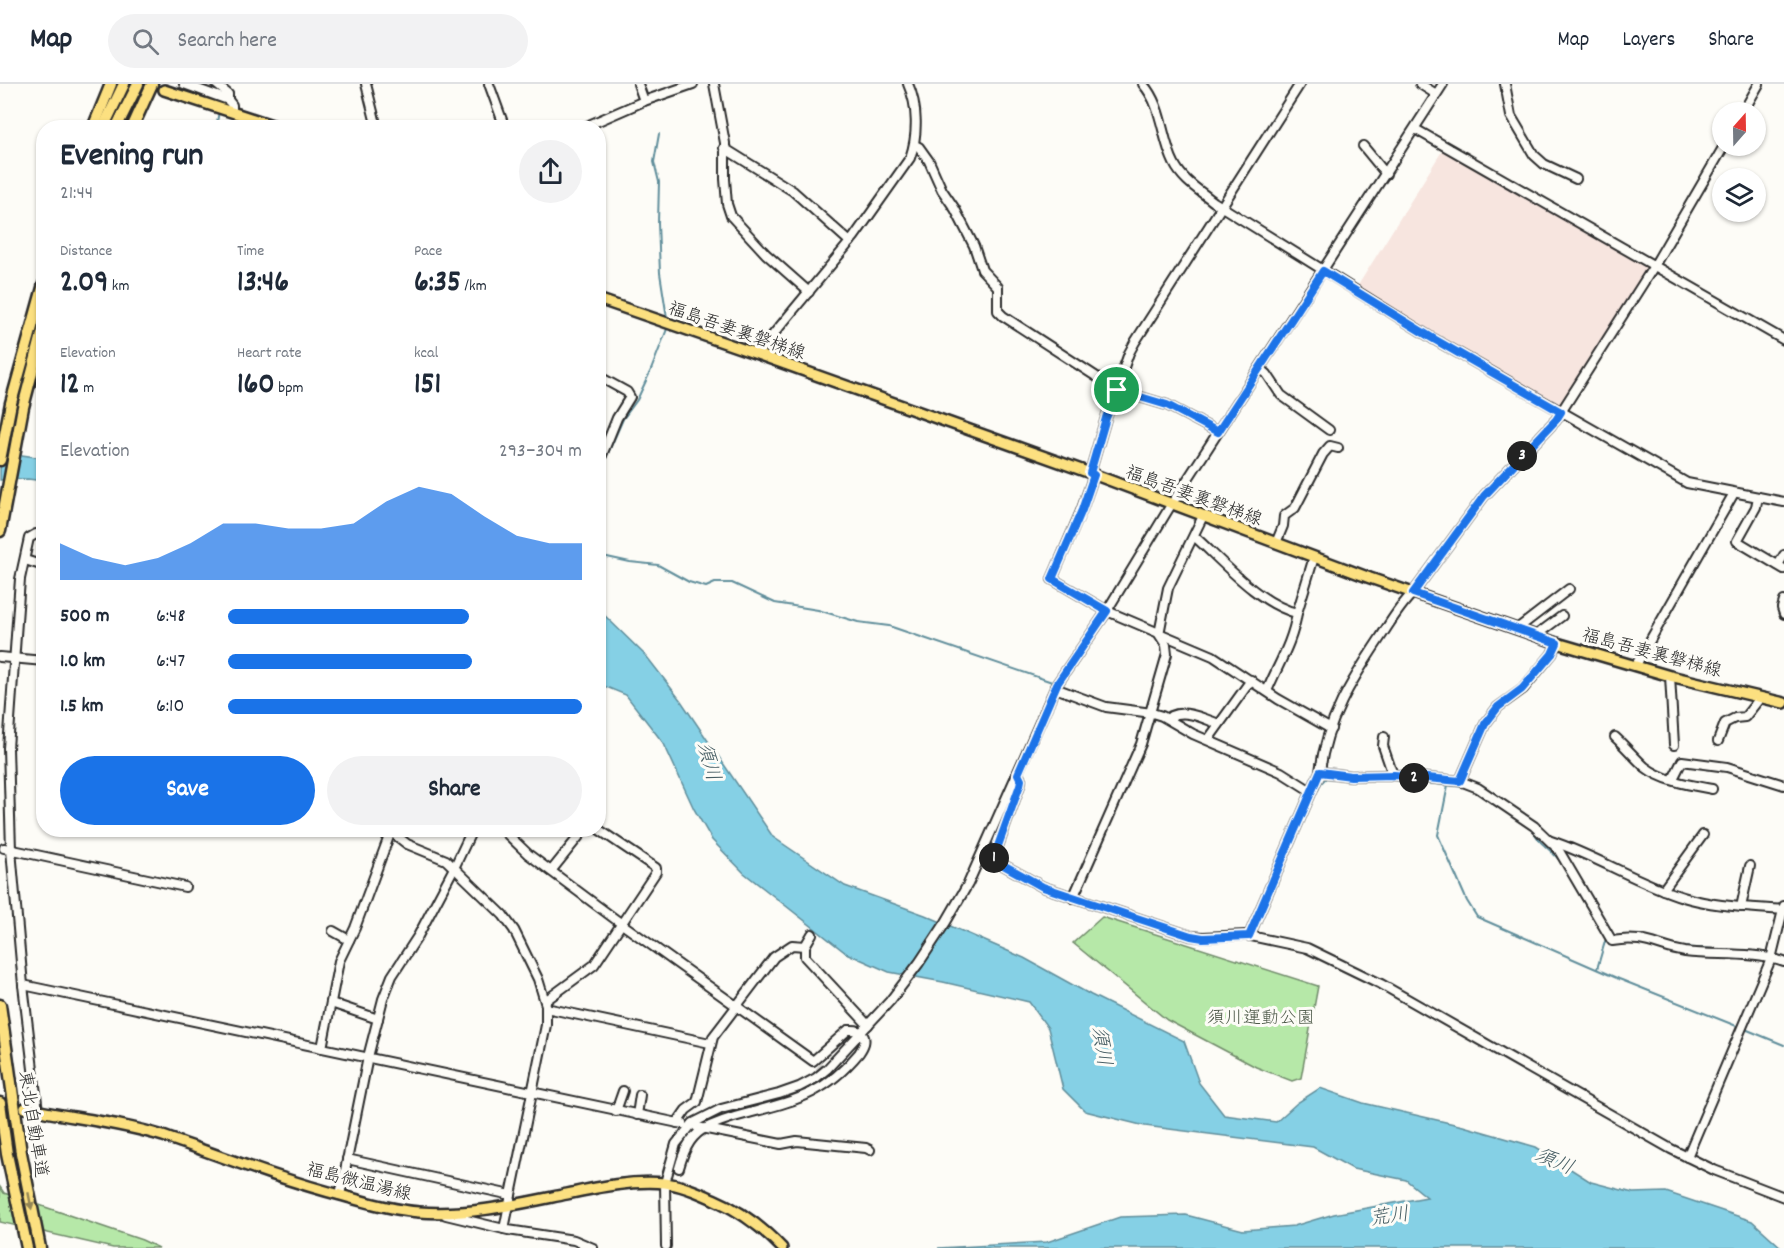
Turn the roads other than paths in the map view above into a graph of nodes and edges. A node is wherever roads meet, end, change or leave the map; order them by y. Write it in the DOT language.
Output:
graph roads {
  1 [pos="111,84"];
  2 [pos="124,84"];
  3 [pos="138,84"];
  4 [pos="152,84"];
  5 [pos="184,84"];
  6 [pos="216,84"];
  7 [pos="366,84"];
  8 [pos="489,84"];
  9 [pos="638,84"];
  10 [pos="693,84"];
  11 [pos="714,84"];
  12 [pos="908,84"];
  13 [pos="1143,84"];
  14 [pos="1300,84"];
  15 [pos="1420,84"];
  16 [pos="1443,84"];
  17 [pos="1505,84"];
  18 [pos="1759,84"];
  19 [pos="164,90"];
  20 [pos="1436,94"];
  21 [pos="228,100"];
  22 [pos="644,101"];
  23 [pos="1749,102"];
  24 [pos="232,111"];
  25 [pos="96,120"];
  26 [pos="107,120"];
  27 [pos="120,120"];
  28 [pos="136,120"];
  29 [pos="258,120"];
  30 [pos="375,120"];
  31 [pos="502,120"];
  32 [pos="600,120"];
  33 [pos="1415,129"];
  34 [pos="915,145"];
  35 [pos="1363,146"];
  36 [pos="724,148"];
  37 [pos="1718,156"];
  38 [pos="1386,174"];
  39 [pos="1576,179"];
  40 [pos="1222,206"];
  41 [pos="850,242"];
  42 [pos="1654,266"];
  43 [pos="1323,271"];
  44 [pos="809,292"];
  45 [pos="606,302"];
  46 [pos="36,309"];
  47 [pos="1784,340"];
  48 [pos="757,354"];
  49 [pos="36,357"];
  50 [pos="1260,368"];
  51 [pos="606,380"];
  52 [pos="1117,390"];
  53 [pos="1561,412"];
  54 [pos="1329,430"];
  55 [pos="1218,432"];
  56 [pos="606,445"];
  57 [pos="1338,448"];
  58 [pos="0,460"];
  59 [pos="1092,474"];
  60 [pos="1734,493"];
  61 [pos="1758,497"];
  62 [pos="1784,502"];
  63 [pos="1171,505"];
  64 [pos="1203,516"];
  65 [pos="0,531"];
  66 [pos="36,534"];
  67 [pos="1194,536"];
  68 [pos="1276,543"];
  69 [pos="1784,555"];
  70 [pos="1314,557"];
  71 [pos="25,560"];
  72 [pos="36,563"];
  73 [pos="1781,567"];
  74 [pos="1569,589"];
  75 [pos="1413,593"];
  76 [pos="1784,601"];
  77 [pos="1107,611"];
  78 [pos="1297,614"];
  79 [pos="1784,614"];
  80 [pos="1562,616"];
  81 [pos="1517,629"];
  82 [pos="1159,634"];
  83 [pos="1535,636"];
  84 [pos="1557,643"];
  85 [pos="0,657"];
  86 [pos="14,658"];
  87 [pos="36,660"];
  88 [pos="1636,665"];
  89 [pos="1670,676"];
  90 [pos="1251,680"];
  91 [pos="1055,688"];
  92 [pos="1267,691"];
  93 [pos="1760,698"];
  94 [pos="1784,703"];
  95 [pos="1152,712"];
  96 [pos="1171,716"];
  97 [pos="1219,724"];
  98 [pos="1331,729"];
  99 [pos="1615,736"];
  100 [pos="1210,737"];
  101 [pos="1384,737"];
  102 [pos="1718,741"];
  103 [pos="1674,745"];
  104 [pos="1320,772"];
  105 [pos="1018,774"];
  106 [pos="1393,775"];
  107 [pos="1673,779"];
  108 [pos="1460,781"];
  109 [pos="1784,785"];
  110 [pos="1712,789"];
  111 [pos="1311,791"];
  112 [pos="606,834"];
  113 [pos="1703,835"];
  114 [pos="387,837"];
  115 [pos="398,837"];
  116 [pos="469,837"];
  117 [pos="510,837"];
  118 [pos="578,837"];
  119 [pos="1550,841"];
  120 [pos="8,849"];
  121 [pos="455,866"];
  122 [pos="1750,866"];
  123 [pos="551,872"];
  124 [pos="185,887"];
  125 [pos="1663,890"];
  126 [pos="1073,898"];
  127 [pos="1741,907"];
  128 [pos="1784,908"];
  129 [pos="620,923"];
  130 [pos="333,931"];
  131 [pos="812,934"];
  132 [pos="1249,936"];
  133 [pos="349,940"];
  134 [pos="805,946"];
  135 [pos="1772,956"];
  136 [pos="1784,962"];
  137 [pos="23,985"];
  138 [pos="331,1003"];
  139 [pos="545,1004"];
  140 [pos="0,1005"];
  141 [pos="737,1008"];
  142 [pos="378,1019"];
  143 [pos="868,1025"];
  144 [pos="861,1033"];
  145 [pos="710,1043"];
  146 [pos="322,1048"];
  147 [pos="368,1057"];
  148 [pos="533,1091"];
  149 [pos="623,1091"];
  150 [pos="640,1095"];
  151 [pos="0,1103"];
  152 [pos="25,1108"];
  153 [pos="38,1111"];
  154 [pos="616,1111"];
  155 [pos="637,1115"];
  156 [pos="701,1128"];
  157 [pos="870,1150"];
  158 [pos="1687,1157"];
  159 [pos="346,1159"];
  160 [pos="679,1168"];
  161 [pos="665,1184"];
  162 [pos="340,1195"];
  163 [pos="511,1195"];
  164 [pos="1784,1197"];
  165 [pos="509,1206"];
  166 [pos="436,1213"];
  167 [pos="504,1229"];
  168 [pos="666,1246"];
  169 [pos="27,1248"];
  170 [pos="40,1248"];
  171 [pos="593,1248"];
  172 [pos="782,1248"];
  1 -- 25 [label="highway"];
  2 -- 26 [label="highway"];
  3 -- 27 [label="highway"];
  4 -- 28 [label="highway"];
  5 -- 21 [label="street"];
  6 -- 21 [label="street"];
  7 -- 30 [label="street"];
  8 -- 31 [label="street"];
  9 -- 22 [label="street"];
  10 -- 22 [label="street"];
  11 -- 36 [label="street"];
  12 -- 34 [label="street"];
  13 -- 40 [label="street"];
  14 -- 40 [label="street"];
  15 -- 20 [label="street"];
  16 -- 20 [label="street"];
  17 -- 39 [label="street"];
  18 -- 23 [label="street"];
  19 -- 24 [label="main road"];
  20 -- 33 [label="street"];
  21 -- 24 [label="street"];
  22 -- 32 [label="street"];
  24 -- 29 [label="main road"];
  33 -- 38 [label="street"];
  33 -- 42 [label="street"];
  34 -- 41 [label="street"];
  34 -- 52 [label="street"];
  35 -- 38 [label="street"];
  36 -- 41 [label="street"];
  36 -- 44 [label="street"];
  37 -- 42 [label="street"];
  38 -- 43 [label="street"];
  40 -- 43 [label="street"];
  40 -- 52 [label="street"];
  41 -- 44 [label="street"];
  42 -- 47 [label="street"];
  42 -- 53 [label="street"];
  43 -- 50 [label="street"];
  43 -- 53 [label="street"];
  44 -- 48 [label="street"];
  45 -- 48 [label="main road, 福島吾妻裏磐梯線"];
  46 -- 58 [label="highway"];
  48 -- 59 [label="main road, 福島吾妻裏磐梯線"];
  49 -- 65 [label="highway"];
  50 -- 54 [label="street"];
  50 -- 55 [label="street"];
  51 -- 56 [label="street"];
  52 -- 55 [label="street"];
  52 -- 59 [label="street"];
  53 -- 60 [label="street"];
  53 -- 75 [label="street"];
  55 -- 63 [label="street"];
  57 -- 68 [label="street"];
  59 -- 63 [label="main road, 福島吾妻裏磐梯線"];
  59 -- 77 [label="street"];
  60 -- 61 [label="street"];
  60 -- 88 [label="street"];
  61 -- 62 [label="street"];
  61 -- 73 [label="street"];
  63 -- 64 [label="main road, 福島吾妻裏磐梯線"];
  63 -- 77 [label="street"];
  64 -- 67 [label="street"];
  64 -- 68 [label="main road, 福島吾妻裏磐梯線"];
  66 -- 71 [label="street"];
  67 -- 78 [label="street"];
  67 -- 82 [label="street"];
  68 -- 70 [label="main road, 福島吾妻裏磐梯線"];
  69 -- 73 [label="street"];
  70 -- 75 [label="main road, 福島吾妻裏磐梯線"];
  70 -- 78 [label="street"];
  71 -- 72 [label="street"];
  71 -- 86 [label="street"];
  74 -- 81 [label="street"];
  75 -- 81 [label="main road, 福島吾妻裏磐梯線"];
  75 -- 98 [label="street"];
  76 -- 79 [label="street"];
  77 -- 82 [label="street"];
  77 -- 91 [label="street"];
  78 -- 92 [label="street"];
  80 -- 83 [label="street"];
  81 -- 83 [label="main road, 福島吾妻裏磐梯線"];
  82 -- 90 [label="street"];
  82 -- 95 [label="street"];
  83 -- 84 [label="main road, 福島吾妻裏磐梯線"];
  84 -- 88 [label="main road, 福島吾妻裏磐梯線"];
  84 -- 108 [label="street"];
  85 -- 86 [label="street"];
  86 -- 87 [label="street"];
  86 -- 120 [label="street"];
  88 -- 89 [label="main road, 福島吾妻裏磐梯線"];
  89 -- 93 [label="main road, 福島吾妻裏磐梯線"];
  89 -- 103 [label="street"];
  90 -- 92 [label="street"];
  90 -- 97 [label="street"];
  91 -- 95 [label="street"];
  91 -- 105 [label="street"];
  92 -- 98 [label="street"];
  93 -- 94 [label="main road, 福島吾妻裏磐梯線"];
  93 -- 102 [label="street"];
  95 -- 111 [label="street"];
  95 -- 126 [label="street"];
  96 -- 97 [label="street"];
  97 -- 100 [label="street"];
  98 -- 104 [label="street"];
  99 -- 107 [label="street"];
  101 -- 106 [label="street"];
  104 -- 106 [label="street"];
  104 -- 111 [label="street"];
  105 -- 126 [label="street"];
  105 -- 143 [label="street"];
  106 -- 108 [label="street"];
  107 -- 109 [label="street"];
  107 -- 110 [label="street"];
  108 -- 119 [label="street"];
  111 -- 132 [label="street"];
  112 -- 129 [label="street"];
  113 -- 125 [label="street"];
  114 -- 133 [label="street"];
  115 -- 121 [label="street"];
  116 -- 121 [label="street"];
  117 -- 123 [label="street"];
  118 -- 123 [label="street"];
  119 -- 125 [label="street"];
  119 -- 135 [label="street"];
  120 -- 124 [label="street"];
  120 -- 137 [label="street"];
  121 -- 139 [label="street"];
  121 -- 142 [label="street"];
  122 -- 127 [label="street"];
  123 -- 129 [label="street"];
  125 -- 127 [label="street"];
  126 -- 132 [label="street"];
  127 -- 128 [label="street"];
  128 -- 135 [label="street"];
  129 -- 139 [label="street"];
  129 -- 141 [label="street"];
  130 -- 133 [label="street"];
  131 -- 134 [label="street"];
  132 -- 158 [label="street"];
  133 -- 138 [label="street"];
  134 -- 141 [label="street"];
  134 -- 143 [label="street"];
  135 -- 136 [label="street"];
  135 -- 158 [label="street"];
  137 -- 146 [label="street"];
  137 -- 153 [label="street"];
  138 -- 142 [label="street"];
  138 -- 146 [label="street"];
  139 -- 145 [label="street"];
  139 -- 148 [label="street"];
  140 -- 170 [label="highway, 東北自動車道, one-way"];
  141 -- 144 [label="street"];
  141 -- 145 [label="street"];
  142 -- 147 [label="street"];
  143 -- 144 [label="street"];
  144 -- 156 [label="street"];
  144 -- 161 [label="street"];
  145 -- 155 [label="street"];
  146 -- 147 [label="street"];
  147 -- 148 [label="street"];
  147 -- 159 [label="street"];
  148 -- 154 [label="street"];
  148 -- 163 [label="street"];
  149 -- 154 [label="street"];
  150 -- 155 [label="street"];
  151 -- 169 [label="highway, 東北自動車道"];
  152 -- 153 [label="main road, 福島微温湯線"];
  153 -- 162 [label="main road, 福島微温湯線"];
  154 -- 155 [label="street"];
  156 -- 157 [label="street"];
  156 -- 160 [label="street"];
  158 -- 164 [label="street"];
  159 -- 162 [label="street"];
  159 -- 163 [label="street"];
  161 -- 165 [label="main road, 福島微温湯線"];
  161 -- 168 [label="street"];
  161 -- 172 [label="main road, 福島微温湯線"];
  162 -- 166 [label="main road, 福島微温湯線"];
  163 -- 165 [label="street"];
  165 -- 166 [label="main road, 福島微温湯線"];
  165 -- 167 [label="street"];
  166 -- 167 [label="street"];
  167 -- 171 [label="street"];
}
